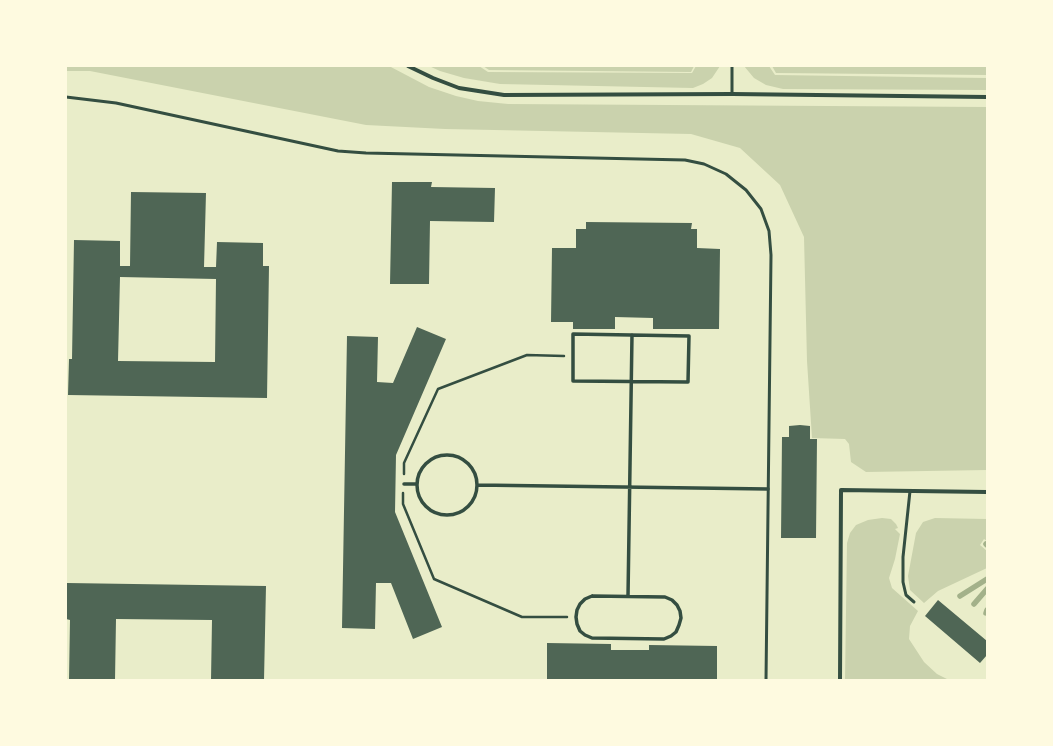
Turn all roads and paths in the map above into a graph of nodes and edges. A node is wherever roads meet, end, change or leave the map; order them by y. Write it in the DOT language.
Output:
graph roads {
  1 [pos="408,66"];
  2 [pos="732,66"];
  3 [pos="732,94"];
  4 [pos="66,97"];
  5 [pos="987,97"];
  6 [pos="632,335"];
  7 [pos="573,356"];
  8 [pos="631,382"];
  9 [pos="404,463"];
  10 [pos="404,484"];
  11 [pos="417,484"];
  12 [pos="477,485"];
  13 [pos="629,487"];
  14 [pos="768,489"];
  15 [pos="910,491"];
  16 [pos="987,492"];
  17 [pos="403,504"];
  18 [pos="628,596"];
  19 [pos="914,602"];
  20 [pos="576,617"];
  21 [pos="766,680"];
  22 [pos="840,680"];
  1 -- 3 [label="street"];
  2 -- 3 [label="lane"];
  3 -- 5 [label="street"];
  4 -- 14 [label="lane"];
  6 -- 7 [label="street"];
  6 -- 8 [label="street"];
  6 -- 8 [label="street"];
  7 -- 8 [label="street"];
  7 -- 9 [label="path"];
  8 -- 13 [label="street"];
  10 -- 11 [label="street"];
  11 -- 12 [label="street"];
  11 -- 12 [label="street"];
  12 -- 13 [label="street"];
  13 -- 14 [label="street"];
  13 -- 18 [label="street"];
  14 -- 21 [label="lane"];
  15 -- 16 [label="street"];
  15 -- 19 [label="lane"];
  15 -- 22 [label="street"];
  17 -- 20 [label="path"];
  18 -- 20 [label="street"];
  18 -- 20 [label="street"];
}
